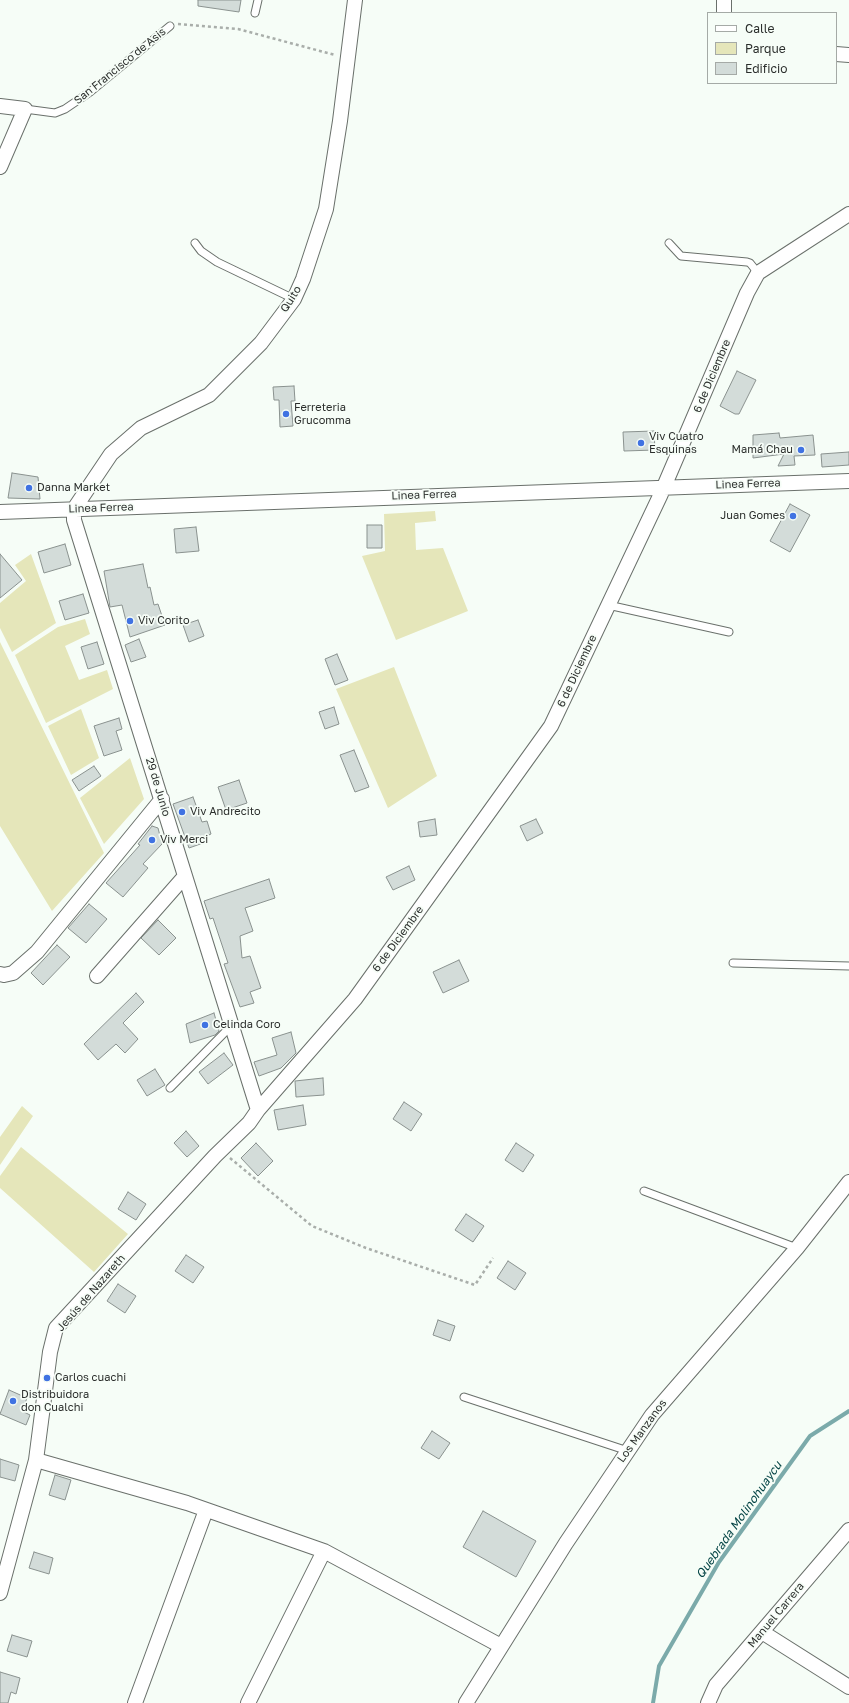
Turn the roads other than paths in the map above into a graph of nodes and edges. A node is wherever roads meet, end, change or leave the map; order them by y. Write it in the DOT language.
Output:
graph roads {
  1 [pos="258,0"];
  2 [pos="355,0"];
  3 [pos="724,0"];
  4 [pos="724,12"];
  5 [pos="255,13"];
  6 [pos="170,26"];
  7 [pos="837,54"];
  8 [pos="849,55"];
  9 [pos="0,106"];
  10 [pos="25,109"];
  11 [pos="0,167"];
  12 [pos="849,214"];
  13 [pos="195,243"];
  14 [pos="669,243"];
  15 [pos="758,273"];
  16 [pos="294,299"];
  17 [pos="849,480"];
  18 [pos="664,488"];
  19 [pos="74,509"];
  20 [pos="0,512"];
  21 [pos="608,605"];
  22 [pos="729,632"];
  23 [pos="162,799"];
  24 [pos="185,876"];
  25 [pos="733,964"];
  26 [pos="849,966"];
  27 [pos="0,974"];
  28 [pos="97,976"];
  29 [pos="232,1025"];
  30 [pos="170,1088"];
  31 [pos="258,1110"];
  32 [pos="849,1182"];
  33 [pos="644,1191"];
  34 [pos="797,1248"];
  35 [pos="464,1397"];
  36 [pos="628,1451"];
  37 [pos="36,1460"];
  38 [pos="206,1510"];
  39 [pos="849,1530"];
  40 [pos="324,1551"];
  41 [pos="0,1593"];
  42 [pos="762,1632"];
  43 [pos="500,1646"];
  44 [pos="849,1687"];
  45 [pos="135,1703"];
  46 [pos="248,1703"];
  47 [pos="466,1703"];
  48 [pos="708,1703"];
  1 -- 5 [label="lane"];
  2 -- 16 [label="street, Quito"];
  3 -- 4 [label="street"];
  6 -- 10 [label="lane, San Francisco de Asis"];
  7 -- 8 [label="street"];
  9 -- 10 [label="street, San Francisco de Asis"];
  10 -- 11 [label="street"];
  12 -- 15 [label="street, 6 de Diciembre"];
  13 -- 16 [label="lane"];
  14 -- 15 [label="lane"];
  15 -- 18 [label="street, 6 de Diciembre"];
  16 -- 19 [label="street, Quito"];
  17 -- 18 [label="street, Linea Ferrea"];
  18 -- 19 [label="street, Linea Ferrea"];
  18 -- 21 [label="street, 6 de Diciembre"];
  19 -- 20 [label="street, Linea Ferrea"];
  19 -- 23 [label="street, 29 de Junio"];
  21 -- 22 [label="lane"];
  21 -- 31 [label="street, 6 de Diciembre"];
  23 -- 24 [label="street, 29 de Junio"];
  23 -- 27 [label="street"];
  24 -- 28 [label="street"];
  24 -- 29 [label="street, 29 de Junio"];
  25 -- 26 [label="lane"];
  29 -- 30 [label="lane"];
  29 -- 31 [label="street, 29 de Junio"];
  31 -- 37 [label="street, Jesús de Nazareth"];
  32 -- 34 [label="street, Los Manzanos"];
  33 -- 34 [label="lane"];
  34 -- 36 [label="street, Los Manzanos"];
  35 -- 36 [label="lane"];
  36 -- 43 [label="street, Los Manzanos"];
  37 -- 38 [label="street"];
  37 -- 41 [label="street, Jesús de Nazareth"];
  38 -- 40 [label="street"];
  38 -- 45 [label="street"];
  39 -- 42 [label="street, Manuel Carrera"];
  40 -- 43 [label="street"];
  40 -- 46 [label="street"];
  42 -- 44 [label="street"];
  42 -- 48 [label="street, Manuel Carrera"];
  43 -- 47 [label="street, Los Manzanos"];
}
